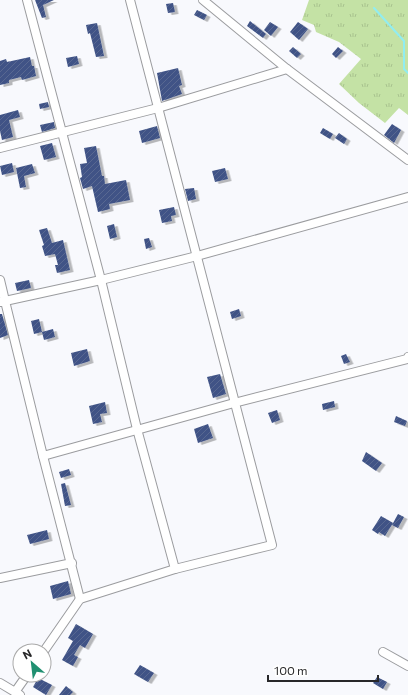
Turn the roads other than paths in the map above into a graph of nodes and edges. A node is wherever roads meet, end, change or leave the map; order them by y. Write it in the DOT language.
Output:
graph roads {
  1 [pos="27,0"];
  2 [pos="130,0"];
  3 [pos="203,0"];
  4 [pos="287,69"];
  5 [pos="158,108"];
  6 [pos="62,133"];
  7 [pos="0,148"];
  8 [pos="408,160"];
  9 [pos="408,197"];
  10 [pos="197,256"];
  11 [pos="0,280"];
  12 [pos="101,280"];
  13 [pos="3,301"];
  14 [pos="408,359"];
  15 [pos="234,403"];
  16 [pos="137,430"];
  17 [pos="43,456"];
  18 [pos="72,563"];
  19 [pos="175,570"];
  20 [pos="0,578"];
  21 [pos="80,599"];
  22 [pos="50,643"];
  23 [pos="383,652"];
  24 [pos="408,666"];
  25 [pos="0,683"];
  26 [pos="23,683"];
  27 [pos="18,693"];
  1 -- 6 [label="street"];
  2 -- 5 [label="street"];
  3 -- 4 [label="street"];
  4 -- 5 [label="street"];
  4 -- 8 [label="street"];
  5 -- 6 [label="street"];
  5 -- 10 [label="street"];
  6 -- 7 [label="street"];
  6 -- 12 [label="street"];
  9 -- 10 [label="street"];
  10 -- 12 [label="street"];
  10 -- 15 [label="street"];
  11 -- 13 [label="street"];
  12 -- 13 [label="street"];
  12 -- 16 [label="street"];
  13 -- 17 [label="street"];
  14 -- 15 [label="street"];
  15 -- 16 [label="street"];
  15 -- 19 [label="street"];
  16 -- 17 [label="street"];
  16 -- 19 [label="street"];
  17 -- 18 [label="street"];
  18 -- 20 [label="street"];
  18 -- 21 [label="street"];
  19 -- 21 [label="street"];
  21 -- 22 [label="street"];
  23 -- 24 [label="street"];
  25 -- 27 [label="street"];
  26 -- 27 [label="street"];
}
